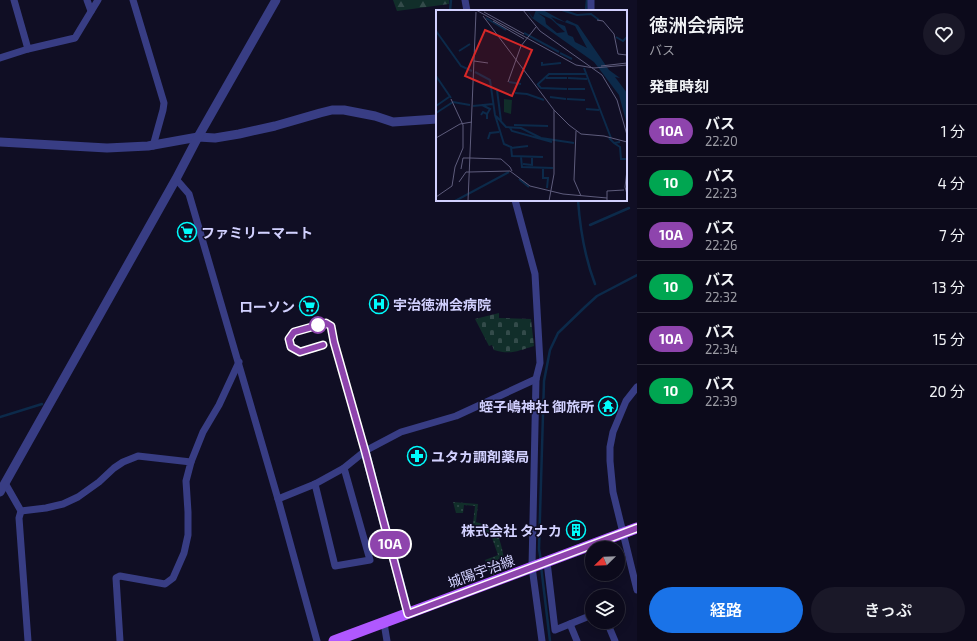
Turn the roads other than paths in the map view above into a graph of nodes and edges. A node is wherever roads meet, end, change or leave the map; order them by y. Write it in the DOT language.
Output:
graph roads {
  1 [pos="14,0"];
  2 [pos="87,0"];
  3 [pos="98,0"];
  4 [pos="133,0"];
  5 [pos="276,0"];
  6 [pos="465,0"];
  7 [pos="467,10"];
  8 [pos="91,12"];
  9 [pos="28,49"];
  10 [pos="0,58"];
  11 [pos="436,119"];
  12 [pos="198,137"];
  13 [pos="0,142"];
  14 [pos="153,146"];
  15 [pos="176,179"];
  16 [pos="515,201"];
  17 [pos="239,362"];
  18 [pos="536,379"];
  19 [pos="637,387"];
  20 [pos="365,451"];
  21 [pos="191,462"];
  22 [pos="344,468"];
  23 [pos="5,483"];
  24 [pos="315,484"];
  25 [pos="0,492"];
  26 [pos="278,499"];
  27 [pos="21,512"];
  28 [pos="637,528"];
  29 [pos="623,533"];
  30 [pos="540,564"];
  31 [pos="637,590"];
  32 [pos="408,614"];
  33 [pos="585,618"];
  34 [pos="384,622"];
  35 [pos="570,624"];
  36 [pos="610,629"];
  37 [pos="28,641"];
  38 [pos="120,641"];
  39 [pos="317,641"];
  40 [pos="334,641"];
  41 [pos="388,641"];
  42 [pos="542,641"];
  43 [pos="577,641"];
  44 [pos="615,641"];
  1 -- 9 [label="street"];
  2 -- 8 [label="street"];
  3 -- 8 [label="street"];
  4 -- 14 [label="street"];
  5 -- 12 [label="street"];
  6 -- 7 [label="street"];
  8 -- 9 [label="street"];
  9 -- 10 [label="street"];
  11 -- 12 [label="street"];
  12 -- 14 [label="street"];
  12 -- 15 [label="street"];
  13 -- 14 [label="street"];
  15 -- 17 [label="street"];
  15 -- 23 [label="street"];
  16 -- 18 [label="street"];
  17 -- 21 [label="street"];
  17 -- 26 [label="street"];
  18 -- 20 [label="street"];
  18 -- 30 [label="street"];
  19 -- 29 [label="street"];
  20 -- 22 [label="street"];
  20 -- 32 [label="street"];
  21 -- 27 [label="street"];
  21 -- 38 [label="street"];
  22 -- 24 [label="street"];
  22 -- 24 [label="street"];
  23 -- 25 [label="street"];
  23 -- 27 [label="street"];
  24 -- 26 [label="street"];
  26 -- 39 [label="street"];
  27 -- 37 [label="street"];
  28 -- 29 [label="main road, 城陽宇治線"];
  29 -- 30 [label="main road, 城陽宇治線"];
  29 -- 31 [label="street"];
  30 -- 32 [label="main road, 城陽宇治線"];
  30 -- 35 [label="street"];
  30 -- 42 [label="street"];
  32 -- 34 [label="main road, 城陽宇治線"];
  33 -- 35 [label="street"];
  34 -- 40 [label="main road, 城陽宇治線"];
  34 -- 41 [label="street"];
  35 -- 43 [label="street"];
  36 -- 44 [label="street"];
}
